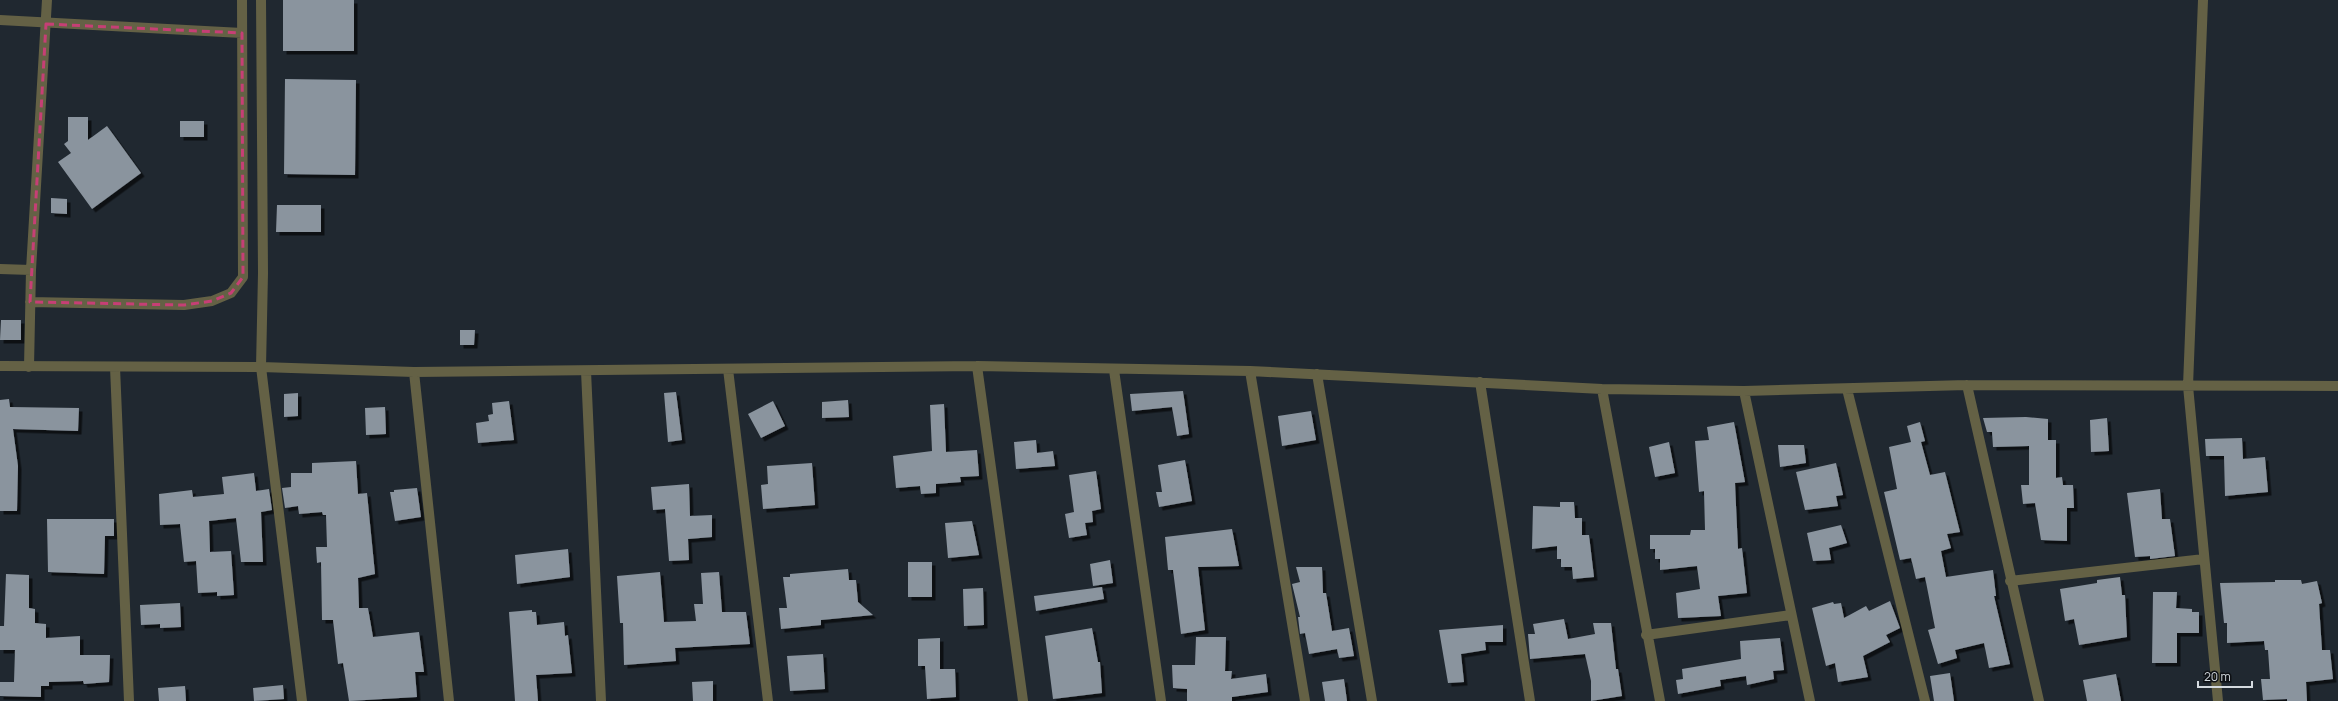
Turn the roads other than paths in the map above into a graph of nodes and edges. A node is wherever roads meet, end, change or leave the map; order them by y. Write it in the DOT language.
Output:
graph roads {
  1 [pos="47,0"];
  2 [pos="242,0"];
  3 [pos="260,0"];
  4 [pos="2203,0"];
  5 [pos="0,20"];
  6 [pos="46,24"];
  7 [pos="242,33"];
  8 [pos="0,269"];
  9 [pos="31,270"];
  10 [pos="30,302"];
  11 [pos="0,366"];
  12 [pos="977,366"];
  13 [pos="28,367"];
  14 [pos="115,367"];
  15 [pos="261,367"];
  16 [pos="728,368"];
  17 [pos="1114,370"];
  18 [pos="586,371"];
  19 [pos="1250,371"];
  20 [pos="414,372"];
  21 [pos="1317,374"];
  22 [pos="1480,382"];
  23 [pos="1966,386"];
  24 [pos="2188,386"];
  25 [pos="2338,386"];
  26 [pos="1602,389"];
  27 [pos="1847,389"];
  28 [pos="1744,391"];
  29 [pos="2204,559"];
  30 [pos="2010,580"];
  31 [pos="1791,615"];
  32 [pos="1646,635"];
  33 [pos="129,701"];
  34 [pos="302,701"];
  35 [pos="449,701"];
  36 [pos="601,701"];
  37 [pos="768,701"];
  38 [pos="1023,701"];
  39 [pos="1161,701"];
  40 [pos="1305,701"];
  41 [pos="1372,701"];
  42 [pos="1530,701"];
  43 [pos="1660,701"];
  44 [pos="1810,701"];
  45 [pos="1925,701"];
  46 [pos="2039,701"];
  47 [pos="2218,701"];
  1 -- 6 [label="street"];
  2 -- 7 [label="street"];
  3 -- 15 [label="street"];
  4 -- 24 [label="street"];
  5 -- 6 [label="street"];
  6 -- 7 [label="street"];
  6 -- 9 [label="street"];
  7 -- 10 [label="street"];
  8 -- 9 [label="street"];
  9 -- 10 [label="street"];
  10 -- 13 [label="street"];
  11 -- 13 [label="street"];
  12 -- 16 [label="street"];
  12 -- 17 [label="street"];
  12 -- 38 [label="street"];
  13 -- 14 [label="street"];
  14 -- 15 [label="street"];
  14 -- 33 [label="street"];
  15 -- 20 [label="street"];
  15 -- 34 [label="street"];
  16 -- 18 [label="street"];
  16 -- 37 [label="street"];
  17 -- 19 [label="street"];
  17 -- 39 [label="street"];
  18 -- 20 [label="street"];
  18 -- 36 [label="street"];
  19 -- 21 [label="street"];
  19 -- 40 [label="street"];
  20 -- 35 [label="street"];
  21 -- 22 [label="street"];
  21 -- 41 [label="street"];
  22 -- 26 [label="street"];
  22 -- 42 [label="street"];
  23 -- 24 [label="street"];
  23 -- 27 [label="street"];
  23 -- 30 [label="street"];
  24 -- 25 [label="street"];
  24 -- 29 [label="street"];
  26 -- 28 [label="street"];
  26 -- 32 [label="street"];
  27 -- 28 [label="street"];
  27 -- 45 [label="street"];
  28 -- 31 [label="street"];
  29 -- 30 [label="street"];
  29 -- 47 [label="street"];
  30 -- 46 [label="street"];
  31 -- 32 [label="street"];
  31 -- 44 [label="street"];
  32 -- 43 [label="street"];
}
